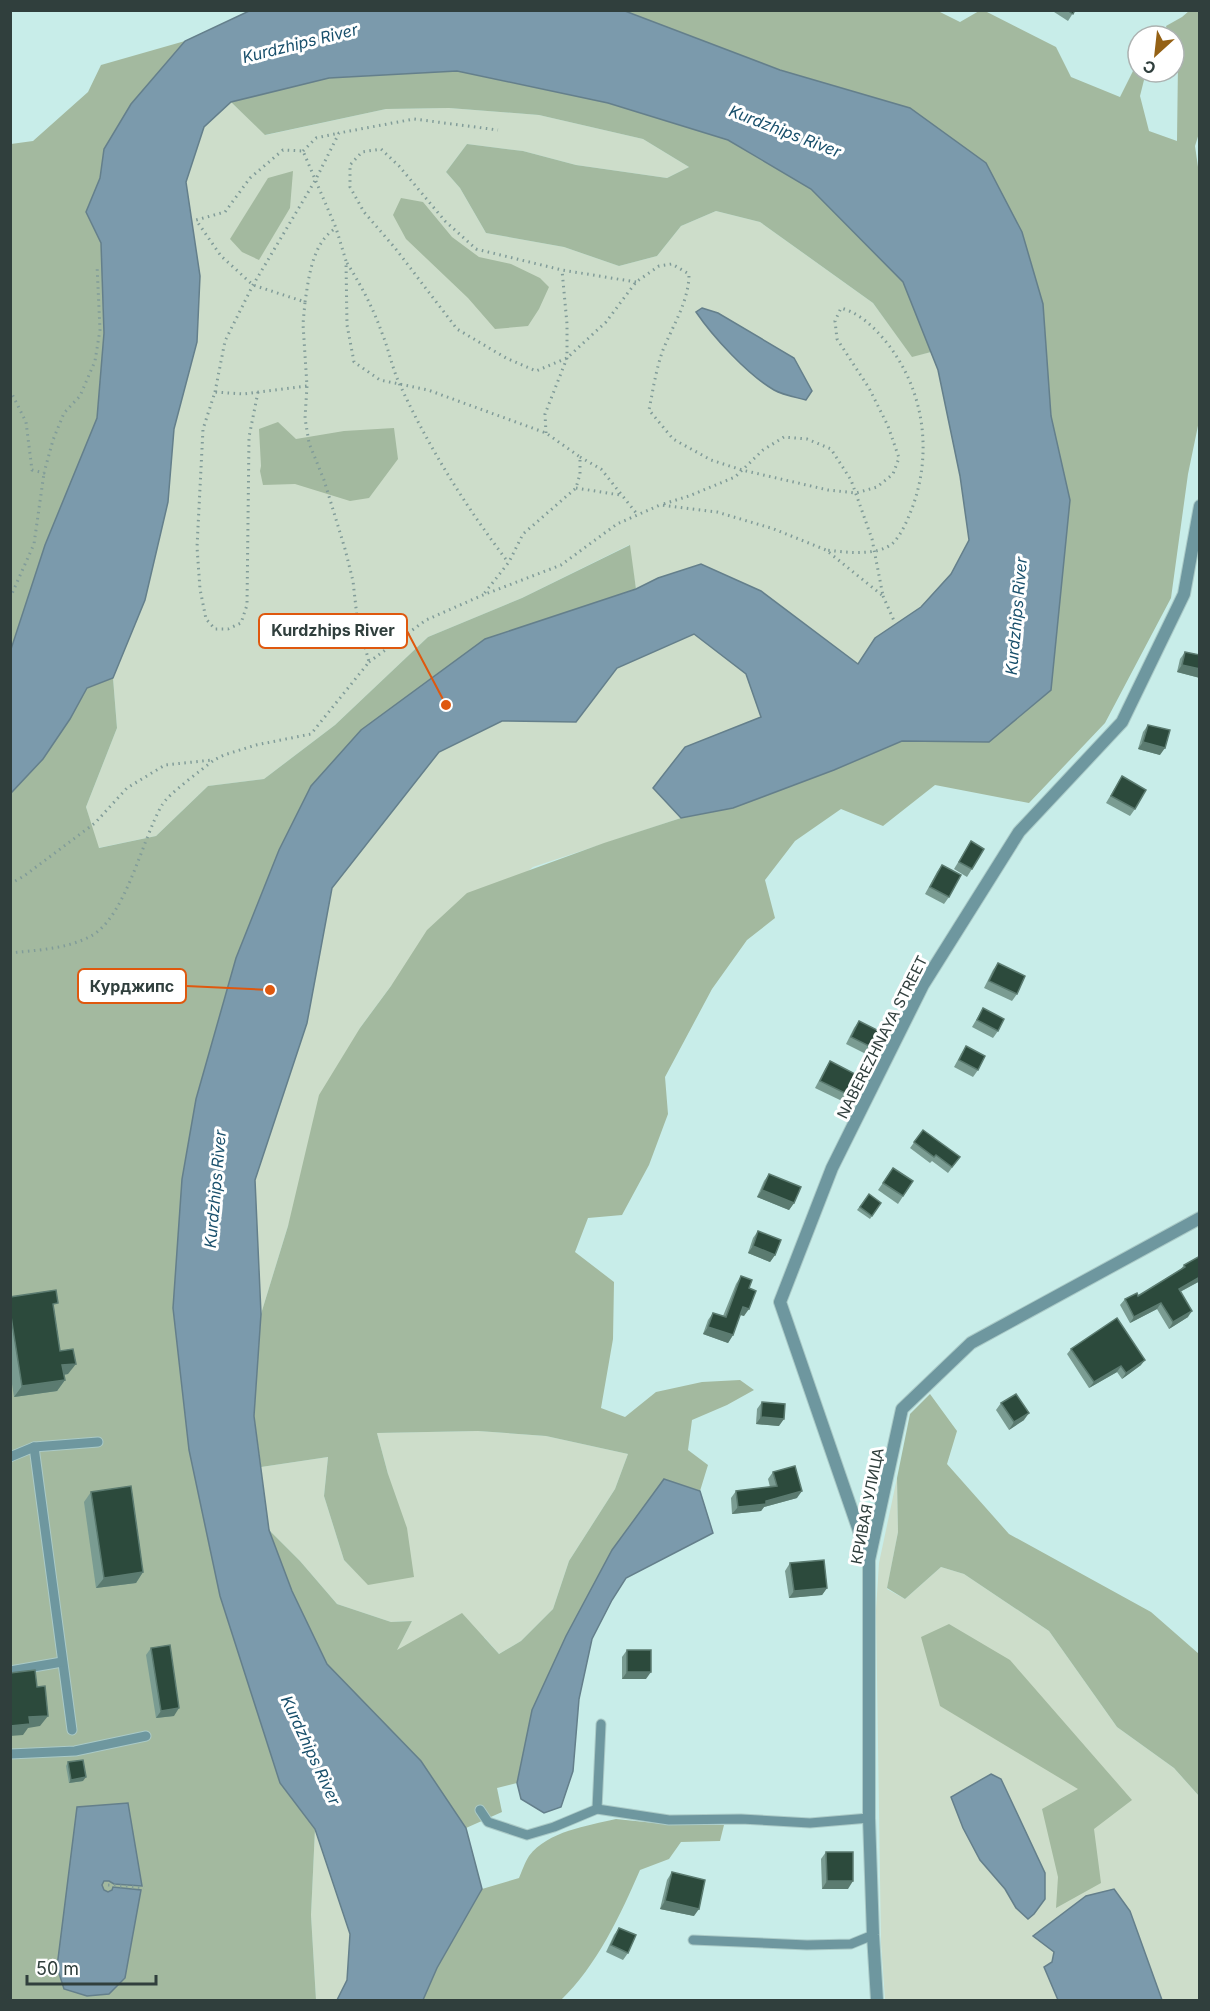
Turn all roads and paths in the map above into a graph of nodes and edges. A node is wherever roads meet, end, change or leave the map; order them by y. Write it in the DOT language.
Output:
graph roads {
  1 [pos="498,130"];
  2 [pos="339,133"];
  3 [pos="303,151"];
  4 [pos="316,179"];
  5 [pos="336,228"];
  6 [pos="346,261"];
  7 [pos="97,266"];
  8 [pos="562,270"];
  9 [pos="636,282"];
  10 [pos="253,285"];
  11 [pos="305,302"];
  12 [pos="567,358"];
  13 [pos="399,384"];
  14 [pos="307,386"];
  15 [pos="10,390"];
  16 [pos="215,392"];
  17 [pos="258,392"];
  18 [pos="546,433"];
  19 [pos="580,457"];
  20 [pos="742,470"];
  21 [pos="44,473"];
  22 [pos="576,488"];
  23 [pos="856,493"];
  24 [pos="622,495"];
  25 [pos="660,505"];
  26 [pos="1200,506"];
  27 [pos="638,515"];
  28 [pos="826,550"];
  29 [pos="875,550"];
  30 [pos="509,562"];
  31 [pos="483,595"];
  32 [pos="883,596"];
  33 [pos="10,598"];
  34 [pos="895,623"];
  35 [pos="369,662"];
  36 [pos="214,760"];
  37 [pos="10,884"];
  38 [pos="10,953"];
  39 [pos="1200,1218"];
  40 [pos="98,1442"];
  41 [pos="34,1447"];
  42 [pos="10,1457"];
  43 [pos="869,1560"];
  44 [pos="62,1662"];
  45 [pos="10,1671"];
  46 [pos="601,1724"];
  47 [pos="72,1730"];
  48 [pos="146,1736"];
  49 [pos="10,1754"];
  50 [pos="597,1809"];
  51 [pos="480,1810"];
  52 [pos="869,1818"];
  53 [pos="108,1885"];
  54 [pos="144,1888"];
  55 [pos="873,1935"];
  56 [pos="693,1940"];
  57 [pos="878,2001"];
  1 -- 2 [label="path"];
  2 -- 3 [label="path"];
  2 -- 4 [label="path"];
  3 -- 4 [label="path"];
  3 -- 10 [label="path"];
  4 -- 5 [label="path"];
  4 -- 10 [label="path"];
  5 -- 6 [label="path"];
  5 -- 11 [label="path"];
  6 -- 13 [label="path"];
  6 -- 13 [label="path"];
  7 -- 21 [label="path"];
  8 -- 9 [label="path"];
  8 -- 12 [label="path"];
  8 -- 12 [label="path"];
  9 -- 12 [label="path"];
  9 -- 20 [label="path"];
  10 -- 11 [label="path"];
  10 -- 16 [label="path"];
  11 -- 14 [label="path"];
  12 -- 18 [label="path"];
  13 -- 18 [label="path"];
  13 -- 30 [label="path"];
  14 -- 17 [label="path"];
  14 -- 35 [label="path"];
  15 -- 21 [label="path"];
  16 -- 17 [label="path"];
  16 -- 17 [label="path"];
  18 -- 19 [label="path"];
  19 -- 22 [label="path"];
  19 -- 24 [label="path"];
  20 -- 23 [label="path"];
  20 -- 23 [label="path"];
  20 -- 25 [label="path"];
  21 -- 33 [label="path"];
  22 -- 24 [label="path"];
  22 -- 30 [label="path"];
  23 -- 29 [label="path"];
  23 -- 29 [label="path"];
  24 -- 27 [label="path"];
  25 -- 27 [label="path"];
  25 -- 28 [label="path"];
  26 -- 43 [label="street, NABEREZHNAYA STREET"];
  27 -- 31 [label="path"];
  28 -- 29 [label="path"];
  28 -- 32 [label="path"];
  29 -- 32 [label="path"];
  30 -- 31 [label="path"];
  31 -- 35 [label="path"];
  32 -- 34 [label="path"];
  35 -- 36 [label="path"];
  36 -- 37 [label="path"];
  36 -- 38 [label="path"];
  39 -- 43 [label="street, КРИВАЯ УЛИЦА"];
  40 -- 41 [label="lane"];
  41 -- 42 [label="lane"];
  41 -- 44 [label="lane"];
  43 -- 52 [label="street, КРИВАЯ УЛИЦА"];
  44 -- 45 [label="lane"];
  44 -- 47 [label="lane"];
  46 -- 50 [label="lane"];
  48 -- 49 [label="lane"];
  50 -- 51 [label="lane"];
  50 -- 52 [label="lane"];
  52 -- 55 [label="street, КРИВАЯ УЛИЦА"];
  53 -- 54 [label="path"];
  55 -- 56 [label="lane"];
  55 -- 57 [label="street, КРИВАЯ УЛИЦА"];
}
